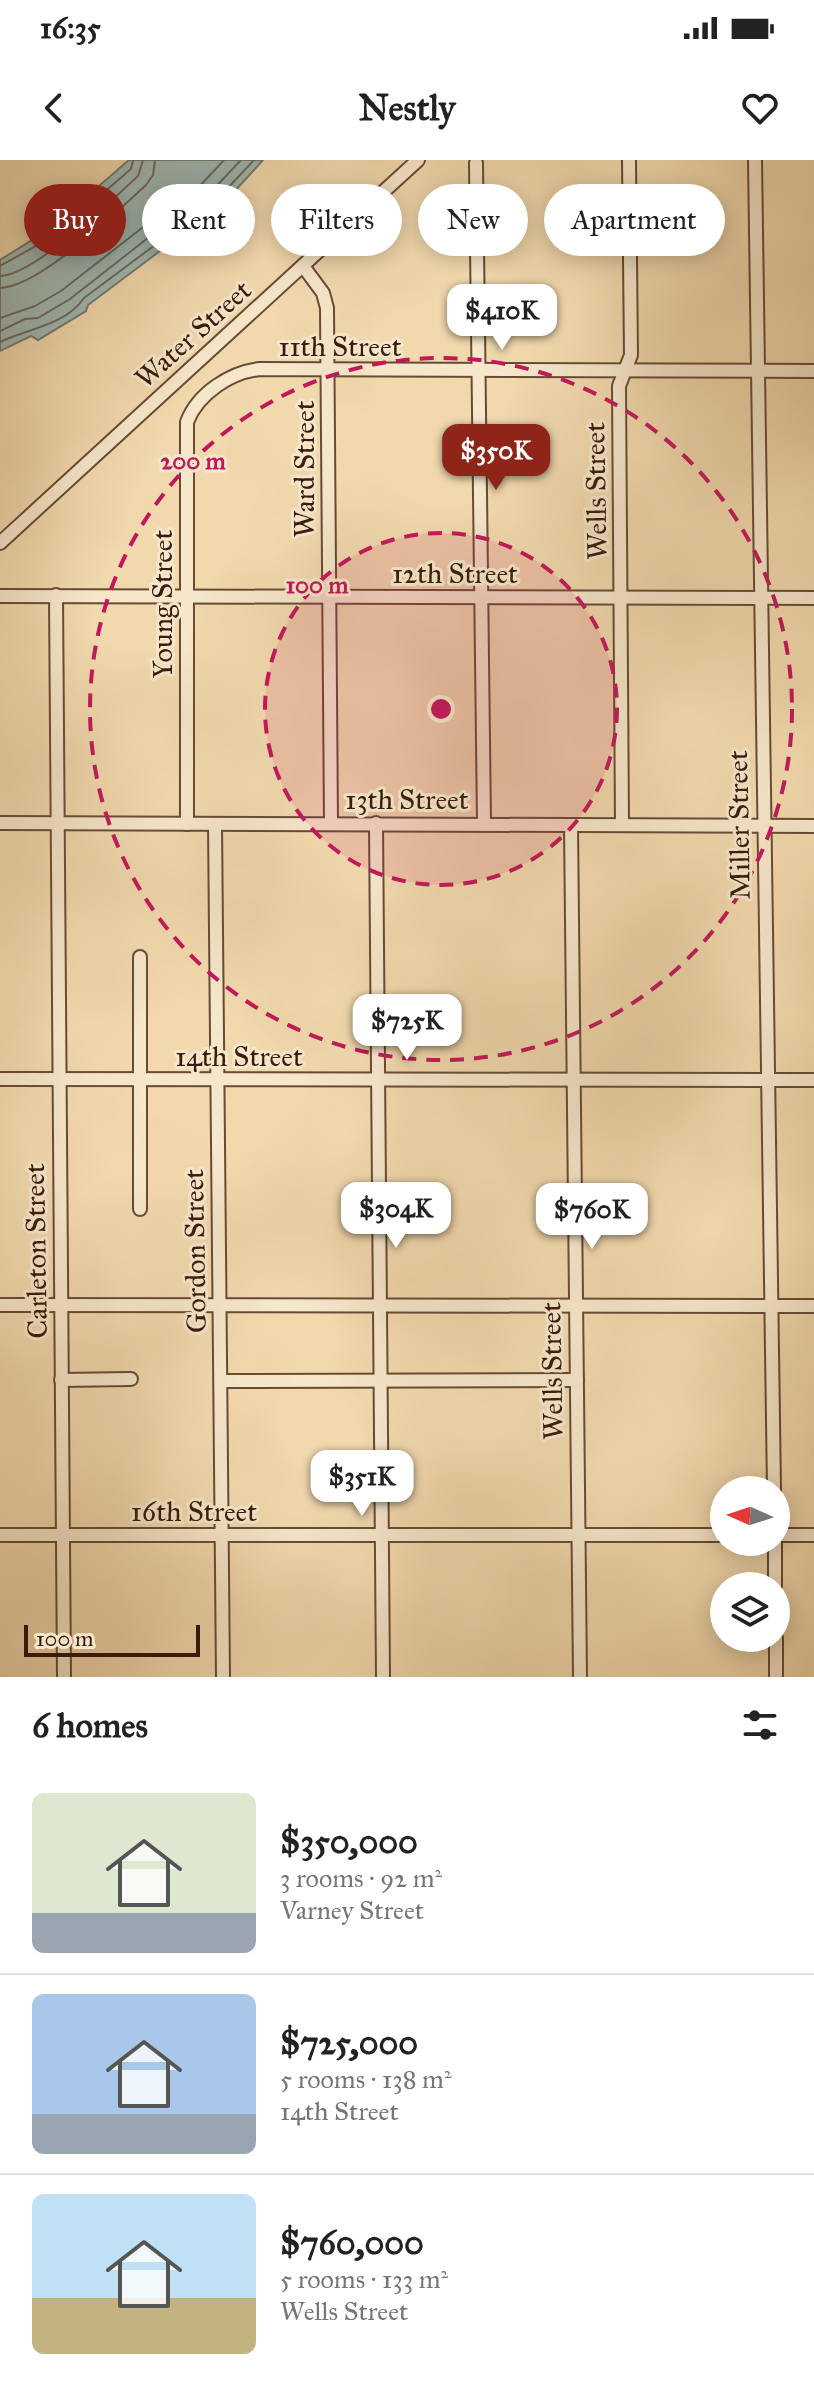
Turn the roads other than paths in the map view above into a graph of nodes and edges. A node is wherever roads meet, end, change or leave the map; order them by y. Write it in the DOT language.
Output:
graph roads {
  1 [pos="404,160"];
  2 [pos="418,160"];
  3 [pos="629,160"];
  4 [pos="755,160"];
  5 [pos="476,163"];
  6 [pos="396,181"];
  7 [pos="303,266"];
  8 [pos="327,370"];
  9 [pos="477,370"];
  10 [pos="757,370"];
  11 [pos="625,371"];
  12 [pos="814,371"];
  13 [pos="209,393"];
  14 [pos="0,543"];
  15 [pos="56,595"];
  16 [pos="0,596"];
  17 [pos="185,597"];
  18 [pos="329,597"];
  19 [pos="480,597"];
  20 [pos="621,598"];
  21 [pos="760,598"];
  22 [pos="814,598"];
  23 [pos="0,823"];
  24 [pos="331,823"];
  25 [pos="376,823"];
  26 [pos="484,823"];
  27 [pos="56,824"];
  28 [pos="187,824"];
  29 [pos="215,824"];
  30 [pos="571,825"];
  31 [pos="622,825"];
  32 [pos="763,825"];
  33 [pos="814,826"];
  34 [pos="140,957"];
  35 [pos="0,1079"];
  36 [pos="58,1079"];
  37 [pos="218,1079"];
  38 [pos="573,1079"];
  39 [pos="140,1080"];
  40 [pos="377,1080"];
  41 [pos="767,1080"];
  42 [pos="814,1080"];
  43 [pos="140,1209"];
  44 [pos="0,1305"];
  45 [pos="60,1305"];
  46 [pos="220,1306"];
  47 [pos="379,1306"];
  48 [pos="772,1306"];
  49 [pos="814,1306"];
  50 [pos="575,1307"];
  51 [pos="131,1379"];
  52 [pos="61,1380"];
  53 [pos="577,1380"];
  54 [pos="221,1381"];
  55 [pos="380,1382"];
  56 [pos="774,1476"];
  57 [pos="62,1534"];
  58 [pos="0,1535"];
  59 [pos="381,1535"];
  60 [pos="577,1535"];
  61 [pos="710,1535"];
  62 [pos="790,1535"];
  63 [pos="814,1535"];
  64 [pos="222,1536"];
  65 [pos="776,1652"];
  66 [pos="64,1677"];
  67 [pos="223,1677"];
  68 [pos="383,1677"];
  69 [pos="580,1677"];
  70 [pos="776,1677"];
  1 -- 6 [label="street"];
  2 -- 6 [label="street, Water Street"];
  3 -- 11 [label="street, Wells Street"];
  4 -- 10 [label="street, Miller Street"];
  5 -- 9 [label="street"];
  6 -- 7 [label="street, Water Street"];
  7 -- 8 [label="street, Ward Street"];
  7 -- 14 [label="street, Water Street"];
  8 -- 9 [label="street, 11th Street"];
  8 -- 13 [label="street, 11th Street"];
  8 -- 18 [label="street, Ward Street"];
  9 -- 11 [label="street, 11th Street"];
  9 -- 19 [label="street"];
  10 -- 11 [label="street, 11th Street"];
  10 -- 12 [label="street, 11th Street"];
  10 -- 21 [label="street, Miller Street"];
  11 -- 20 [label="street, Wells Street"];
  13 -- 17 [label="street, Young Street"];
  15 -- 16 [label="street, 12th Street"];
  15 -- 17 [label="street, 12th Street"];
  15 -- 27 [label="street, Carleton Street"];
  17 -- 18 [label="street, 12th Street"];
  17 -- 28 [label="street, Young Street"];
  18 -- 19 [label="street, 12th Street"];
  18 -- 24 [label="street, Ward Street"];
  19 -- 20 [label="street, 12th Street"];
  19 -- 26 [label="street"];
  20 -- 21 [label="street, 12th Street"];
  20 -- 31 [label="street, Wells Street"];
  21 -- 22 [label="street, 12th Street"];
  21 -- 32 [label="street, Miller Street"];
  23 -- 27 [label="street, 13th Street"];
  24 -- 25 [label="street, 13th Street"];
  24 -- 29 [label="street, 13th Street"];
  25 -- 26 [label="street, 13th Street"];
  25 -- 40 [label="street"];
  26 -- 30 [label="street, 13th Street"];
  27 -- 28 [label="street, 13th Street"];
  27 -- 36 [label="street, Carleton Street"];
  28 -- 29 [label="street, 13th Street"];
  29 -- 37 [label="street, Gordon Street"];
  30 -- 31 [label="street, 13th Street"];
  30 -- 38 [label="street, Wells Street"];
  31 -- 32 [label="street, 13th Street"];
  32 -- 33 [label="street, 13th Street"];
  32 -- 41 [label="street, Miller Street"];
  34 -- 39 [label="street"];
  35 -- 36 [label="street, 14th Street"];
  36 -- 39 [label="street, 14th Street"];
  36 -- 45 [label="street, Carleton Street"];
  37 -- 39 [label="street, 14th Street"];
  37 -- 40 [label="street, 14th Street"];
  37 -- 46 [label="street, Gordon Street"];
  38 -- 40 [label="street, 14th Street"];
  38 -- 41 [label="street, 14th Street"];
  38 -- 50 [label="street, Wells Street"];
  39 -- 43 [label="street"];
  40 -- 47 [label="street"];
  41 -- 42 [label="street, 14th Street"];
  41 -- 48 [label="street, Miller Street"];
  44 -- 45 [label="street"];
  45 -- 46 [label="street"];
  45 -- 52 [label="street, Carleton Street"];
  46 -- 47 [label="street"];
  46 -- 54 [label="street, Gordon Street"];
  47 -- 50 [label="street"];
  47 -- 55 [label="street"];
  48 -- 49 [label="street"];
  48 -- 50 [label="street"];
  48 -- 56 [label="street, Miller Street"];
  50 -- 53 [label="street, Wells Street"];
  51 -- 52 [label="street"];
  52 -- 57 [label="street, Carleton Street"];
  53 -- 55 [label="street"];
  53 -- 60 [label="street, Wells Street"];
  54 -- 55 [label="street"];
  54 -- 64 [label="street, Gordon Street"];
  55 -- 59 [label="street"];
  57 -- 58 [label="street, 16th Street"];
  57 -- 64 [label="street, 16th Street"];
  57 -- 66 [label="street, Carleton Street"];
  59 -- 60 [label="street, 16th Street"];
  59 -- 64 [label="street, 16th Street"];
  59 -- 68 [label="street"];
  60 -- 61 [label="street, 16th Street"];
  60 -- 69 [label="street, Wells Street"];
  62 -- 63 [label="street"];
  64 -- 67 [label="street, Gordon Street"];
  65 -- 70 [label="street"];
}
